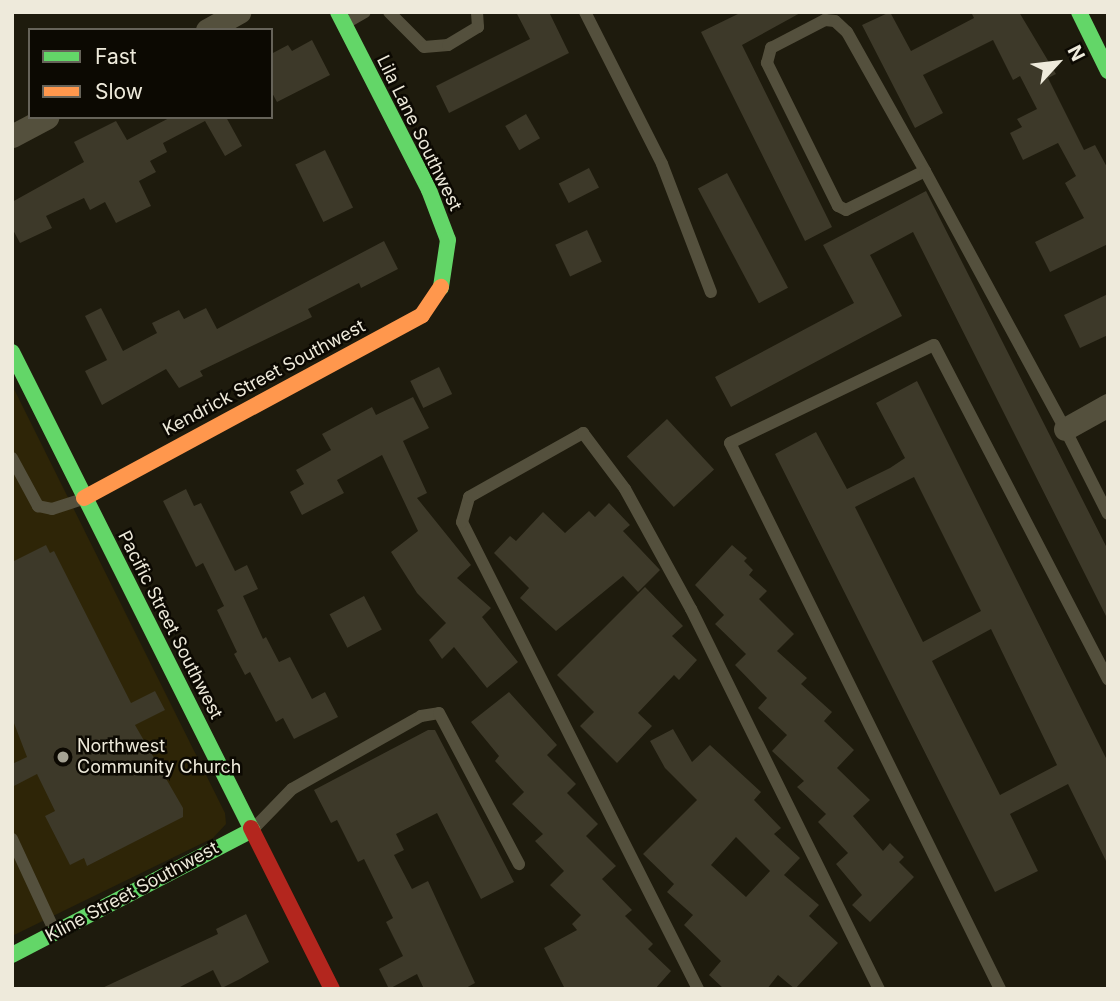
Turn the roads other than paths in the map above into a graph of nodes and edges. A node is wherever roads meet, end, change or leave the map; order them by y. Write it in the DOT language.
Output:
graph roads {
  1 [pos="239,12"];
  2 [pos="365,12"];
  3 [pos="389,12"];
  4 [pos="477,12"];
  5 [pos="584,12"];
  6 [pos="1079,12"];
  7 [pos="341,18"];
  8 [pos="211,28"];
  9 [pos="1108,71"];
  10 [pos="43,119"];
  11 [pos="12,136"];
  12 [pos="925,171"];
  13 [pos="446,276"];
  14 [pos="711,292"];
  15 [pos="12,352"];
  16 [pos="1108,405"];
  17 [pos="1065,429"];
  18 [pos="12,458"];
  19 [pos="84,498"];
  20 [pos="1108,514"];
  21 [pos="1108,679"];
  22 [pos="252,830"];
  23 [pos="12,839"];
  24 [pos="519,864"];
  25 [pos="56,932"];
  26 [pos="12,955"];
  27 [pos="332,989"];
  28 [pos="698,989"];
  29 [pos="879,989"];
  30 [pos="1000,989"];
  1 -- 8 [label="street"];
  2 -- 7 [label="lane"];
  3 -- 4 [label="lane"];
  5 -- 14 [label="lane"];
  6 -- 9 [label="street"];
  7 -- 13 [label="street, Lila Lane Southwest"];
  10 -- 11 [label="street"];
  12 -- 12 [label="lane"];
  12 -- 17 [label="lane"];
  13 -- 19 [label="street, Kendrick Street Southwest"];
  15 -- 19 [label="street, Pacific Street Southwest"];
  16 -- 17 [label="street"];
  17 -- 20 [label="lane"];
  18 -- 19 [label="lane"];
  19 -- 22 [label="street, Pacific Street Southwest"];
  21 -- 30 [label="lane"];
  22 -- 24 [label="lane"];
  22 -- 25 [label="street, Kline Street Southwest"];
  22 -- 27 [label="street, Pacific Street Southwest"];
  23 -- 25 [label="lane"];
  25 -- 26 [label="street, Kline Street Southwest"];
  28 -- 29 [label="lane"];
}
